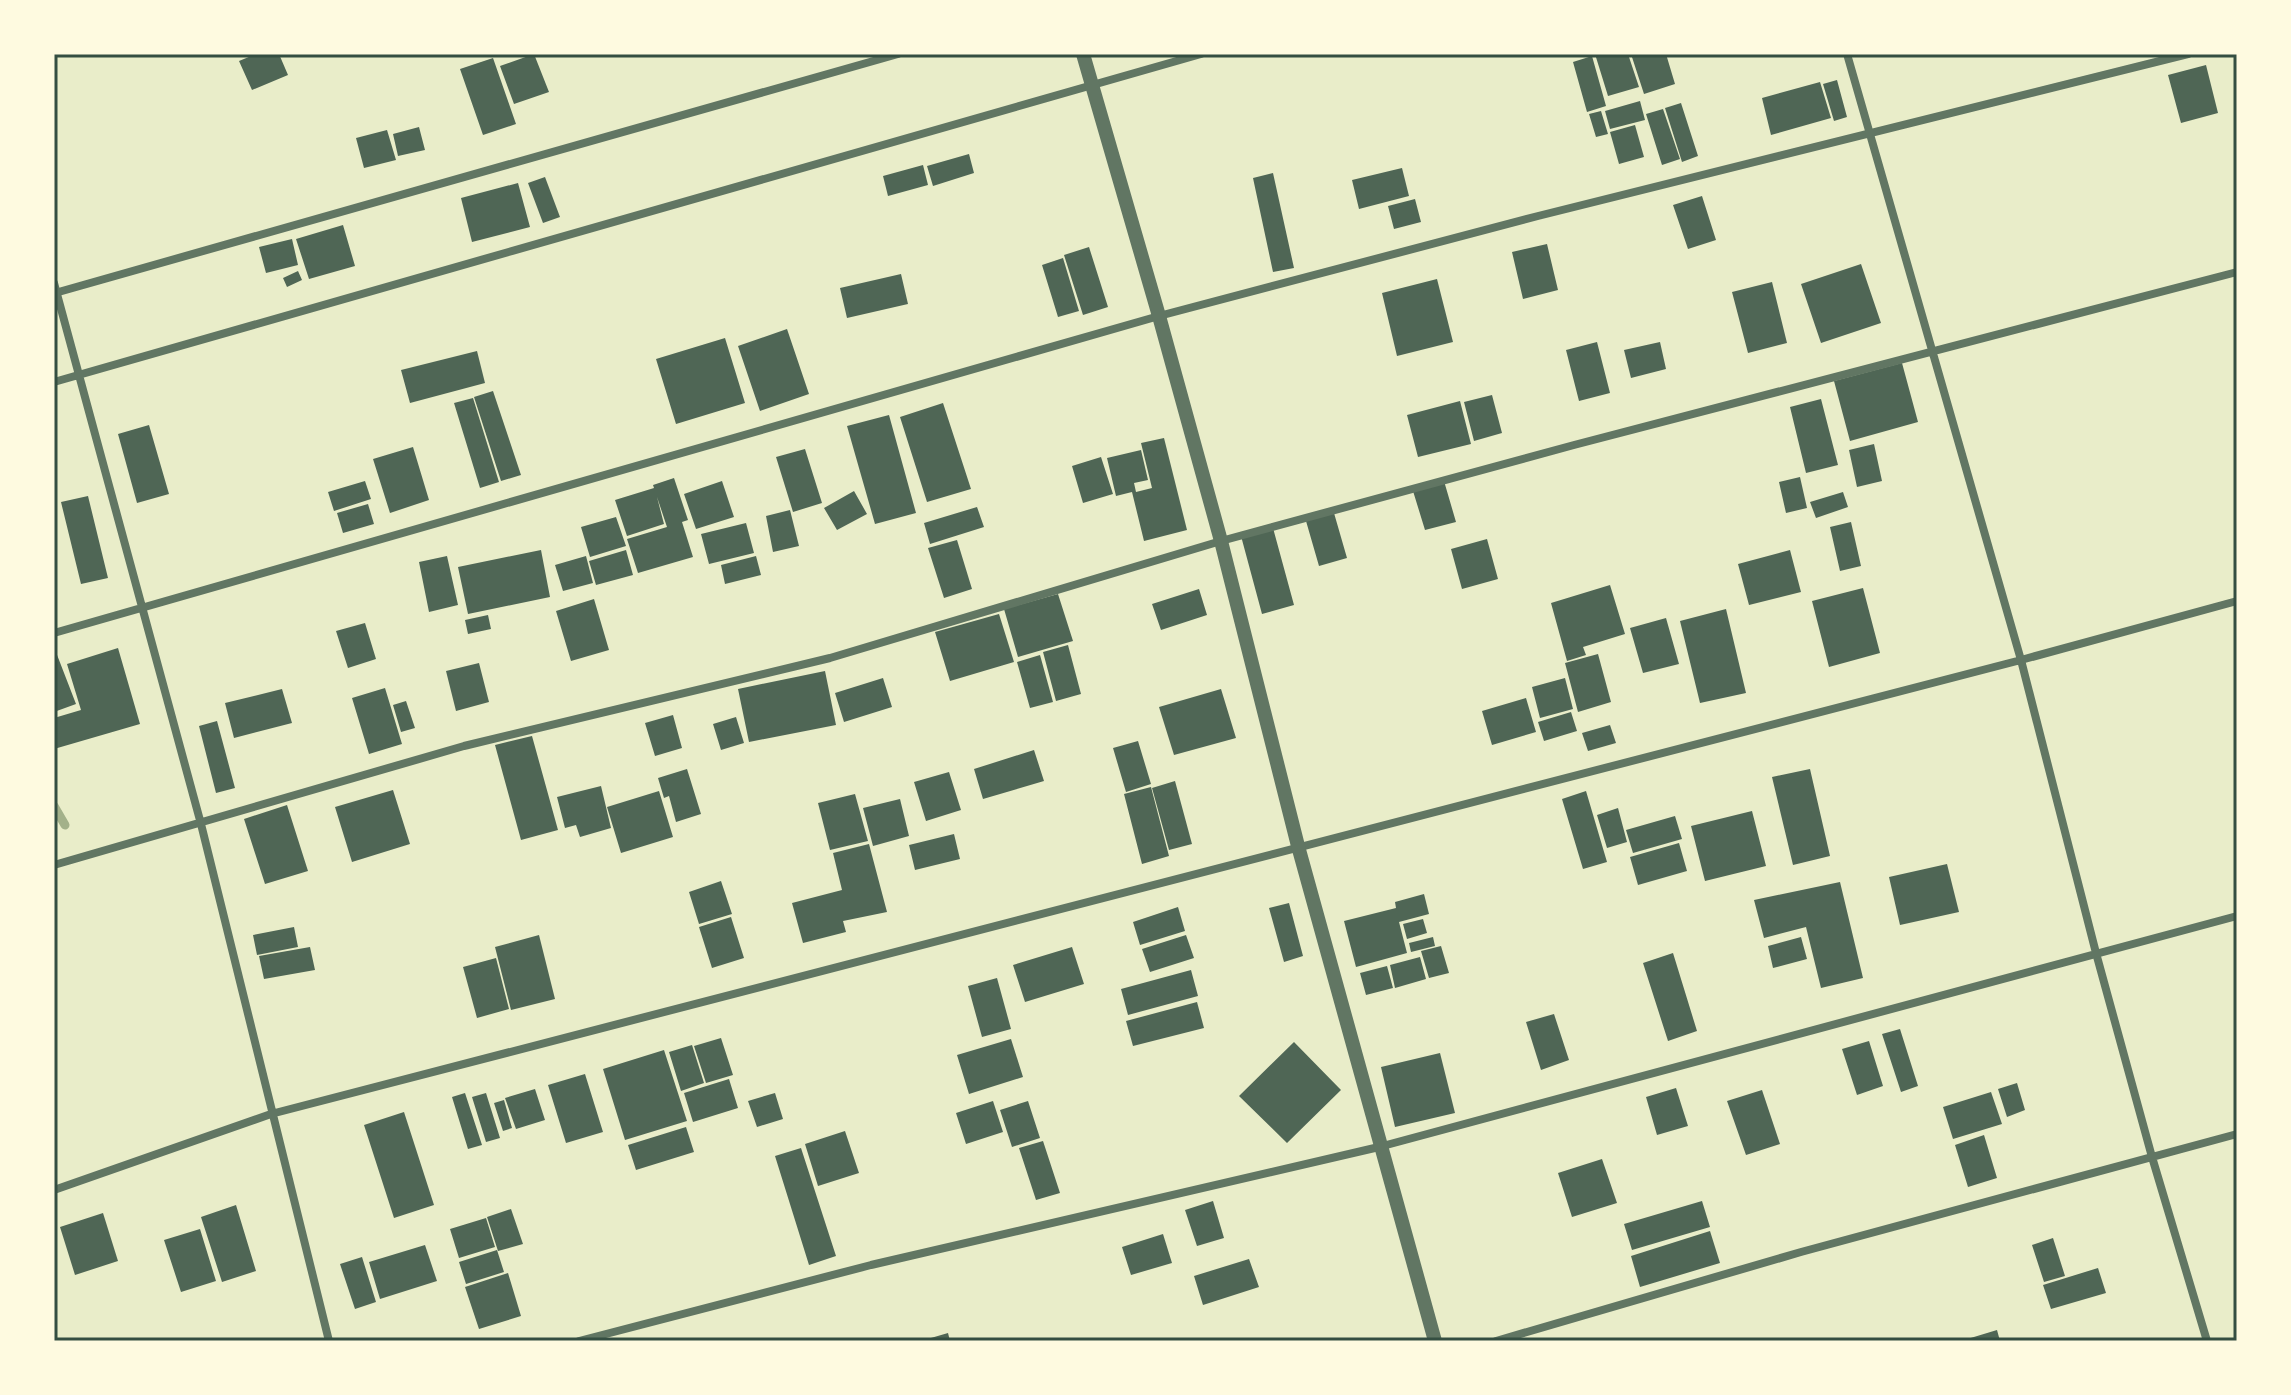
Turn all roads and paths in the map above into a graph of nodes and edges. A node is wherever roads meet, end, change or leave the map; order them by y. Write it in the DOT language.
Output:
graph roads {
  1 [pos="898,54"];
  2 [pos="1083,54"];
  3 [pos="1201,54"];
  4 [pos="1847,54"];
  5 [pos="2188,54"];
  6 [pos="1091,84"];
  7 [pos="1870,131"];
  8 [pos="2237,272"];
  9 [pos="55,290"];
  10 [pos="1159,316"];
  11 [pos="1931,351"];
  12 [pos="77,374"];
  13 [pos="54,382"];
  14 [pos="1221,541"];
  15 [pos="2237,601"];
  16 [pos="144,607"];
  17 [pos="54,633"];
  18 [pos="2021,660"];
  19 [pos="201,824"];
  20 [pos="1298,846"];
  21 [pos="54,865"];
  22 [pos="2237,916"];
  23 [pos="2096,953"];
  24 [pos="271,1114"];
  25 [pos="2237,1134"];
  26 [pos="1379,1147"];
  27 [pos="2152,1157"];
  28 [pos="54,1190"];
  29 [pos="329,1341"];
  30 [pos="579,1341"];
  31 [pos="1435,1341"];
  32 [pos="1496,1341"];
  33 [pos="2207,1341"];
  1 -- 9 [label="street"];
  2 -- 6 [label="street"];
  3 -- 6 [label="street"];
  4 -- 7 [label="street"];
  5 -- 7 [label="street"];
  6 -- 10 [label="street"];
  6 -- 12 [label="street"];
  7 -- 10 [label="street"];
  7 -- 11 [label="street"];
  8 -- 11 [label="street"];
  9 -- 12 [label="street"];
  10 -- 14 [label="street"];
  10 -- 16 [label="street"];
  11 -- 14 [label="street"];
  11 -- 18 [label="street"];
  12 -- 13 [label="street"];
  12 -- 16 [label="street"];
  14 -- 19 [label="street"];
  14 -- 20 [label="street"];
  15 -- 18 [label="street"];
  16 -- 17 [label="street"];
  16 -- 19 [label="street"];
  18 -- 20 [label="street"];
  18 -- 23 [label="street"];
  19 -- 21 [label="street"];
  19 -- 24 [label="street"];
  20 -- 24 [label="street"];
  20 -- 26 [label="street"];
  22 -- 23 [label="street"];
  23 -- 26 [label="street"];
  23 -- 27 [label="street"];
  24 -- 28 [label="street"];
  24 -- 29 [label="street"];
  25 -- 27 [label="street"];
  26 -- 30 [label="street"];
  26 -- 31 [label="street"];
  27 -- 32 [label="street"];
  27 -- 33 [label="street"];
}
